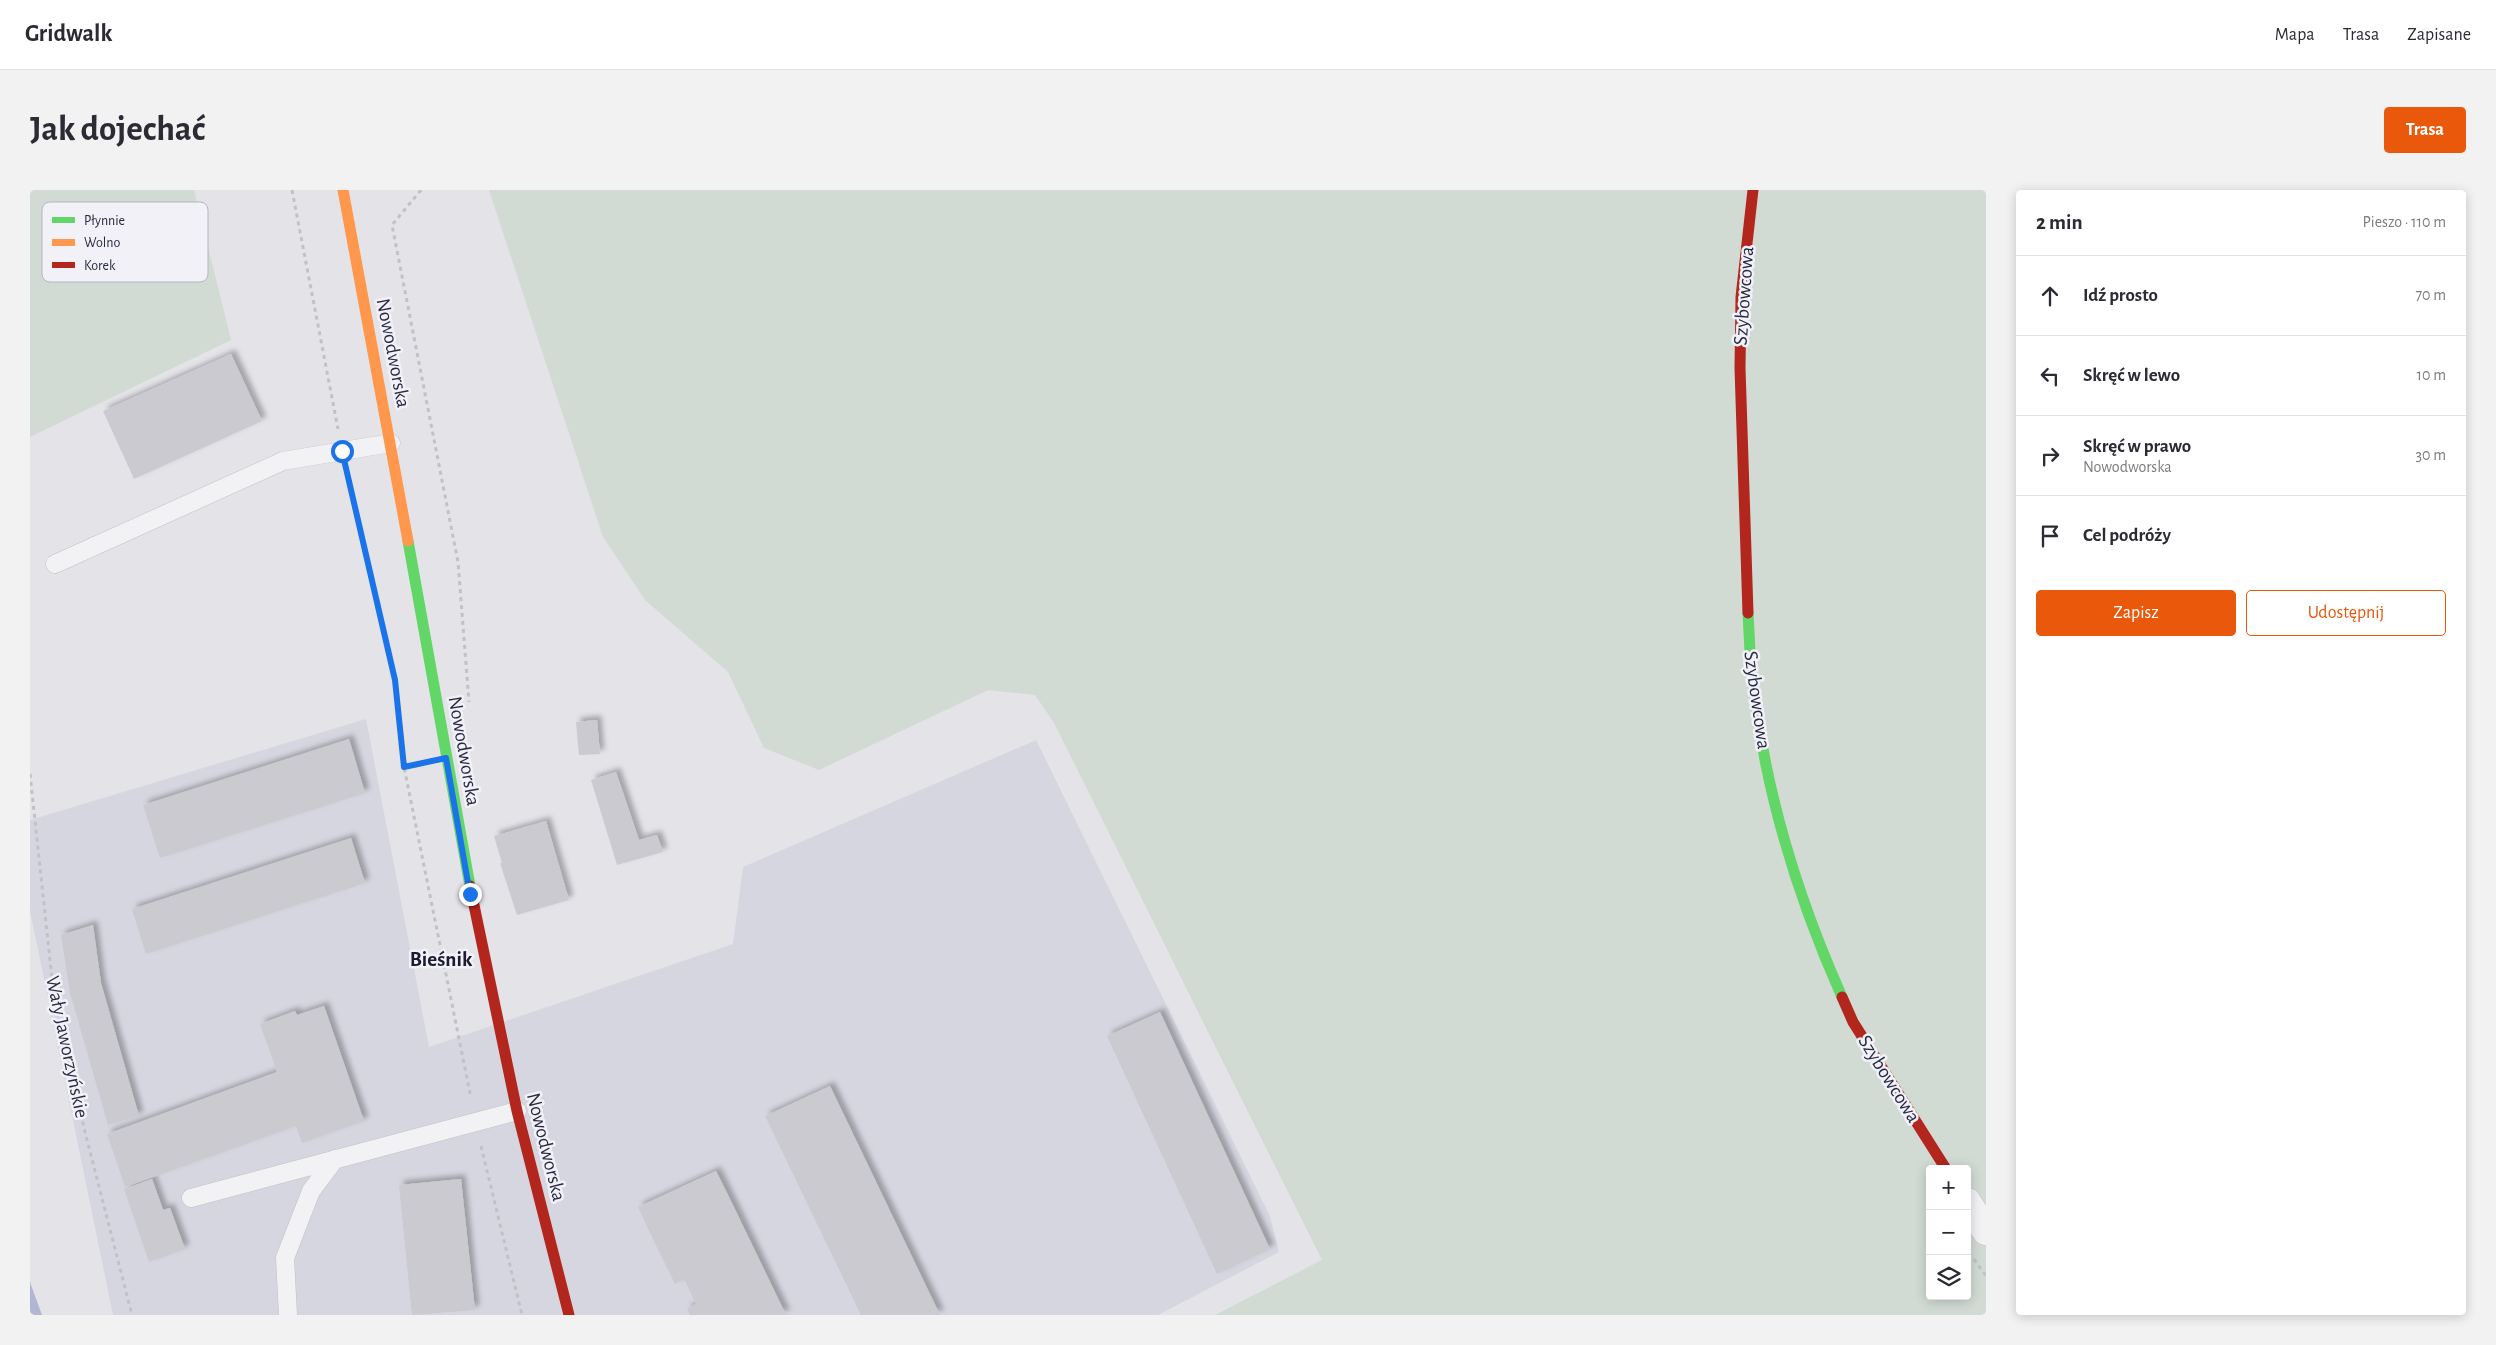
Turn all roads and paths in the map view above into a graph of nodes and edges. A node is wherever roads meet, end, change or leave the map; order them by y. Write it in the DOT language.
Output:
graph roads {
  1 [pos="292,190"];
  2 [pos="343,190"];
  3 [pos="421,190"];
  4 [pos="1753,190"];
  5 [pos="391,443"];
  6 [pos="342,451"];
  7 [pos="55,564"];
  8 [pos="470,710"];
  9 [pos="446,758"];
  10 [pos="404,767"];
  11 [pos="30,774"];
  12 [pos="517,1111"];
  13 [pos="475,1122"];
  14 [pos="335,1159"];
  15 [pos="1943,1165"];
  16 [pos="191,1198"];
  17 [pos="1971,1208"];
  18 [pos="1986,1231"];
  19 [pos="1972,1255"];
  20 [pos="1986,1276"];
  21 [pos="132,1315"];
  22 [pos="288,1315"];
  23 [pos="522,1315"];
  24 [pos="569,1315"];
  1 -- 6 [label="path"];
  2 -- 5 [label="street, Nowodworska"];
  3 -- 8 [label="path"];
  4 -- 15 [label="street, Szybowcowa"];
  5 -- 6 [label="lane"];
  5 -- 9 [label="street, Nowodworska"];
  6 -- 7 [label="lane"];
  6 -- 10 [label="path"];
  9 -- 10 [label="path"];
  9 -- 12 [label="street, Nowodworska"];
  10 -- 13 [label="path"];
  11 -- 21 [label="path, Wały Jaworzyńskie"];
  12 -- 13 [label="lane"];
  12 -- 24 [label="street, Nowodworska"];
  13 -- 14 [label="lane"];
  13 -- 23 [label="path"];
  14 -- 16 [label="lane"];
  14 -- 22 [label="lane"];
  17 -- 18 [label="street"];
  19 -- 20 [label="path"];
}
